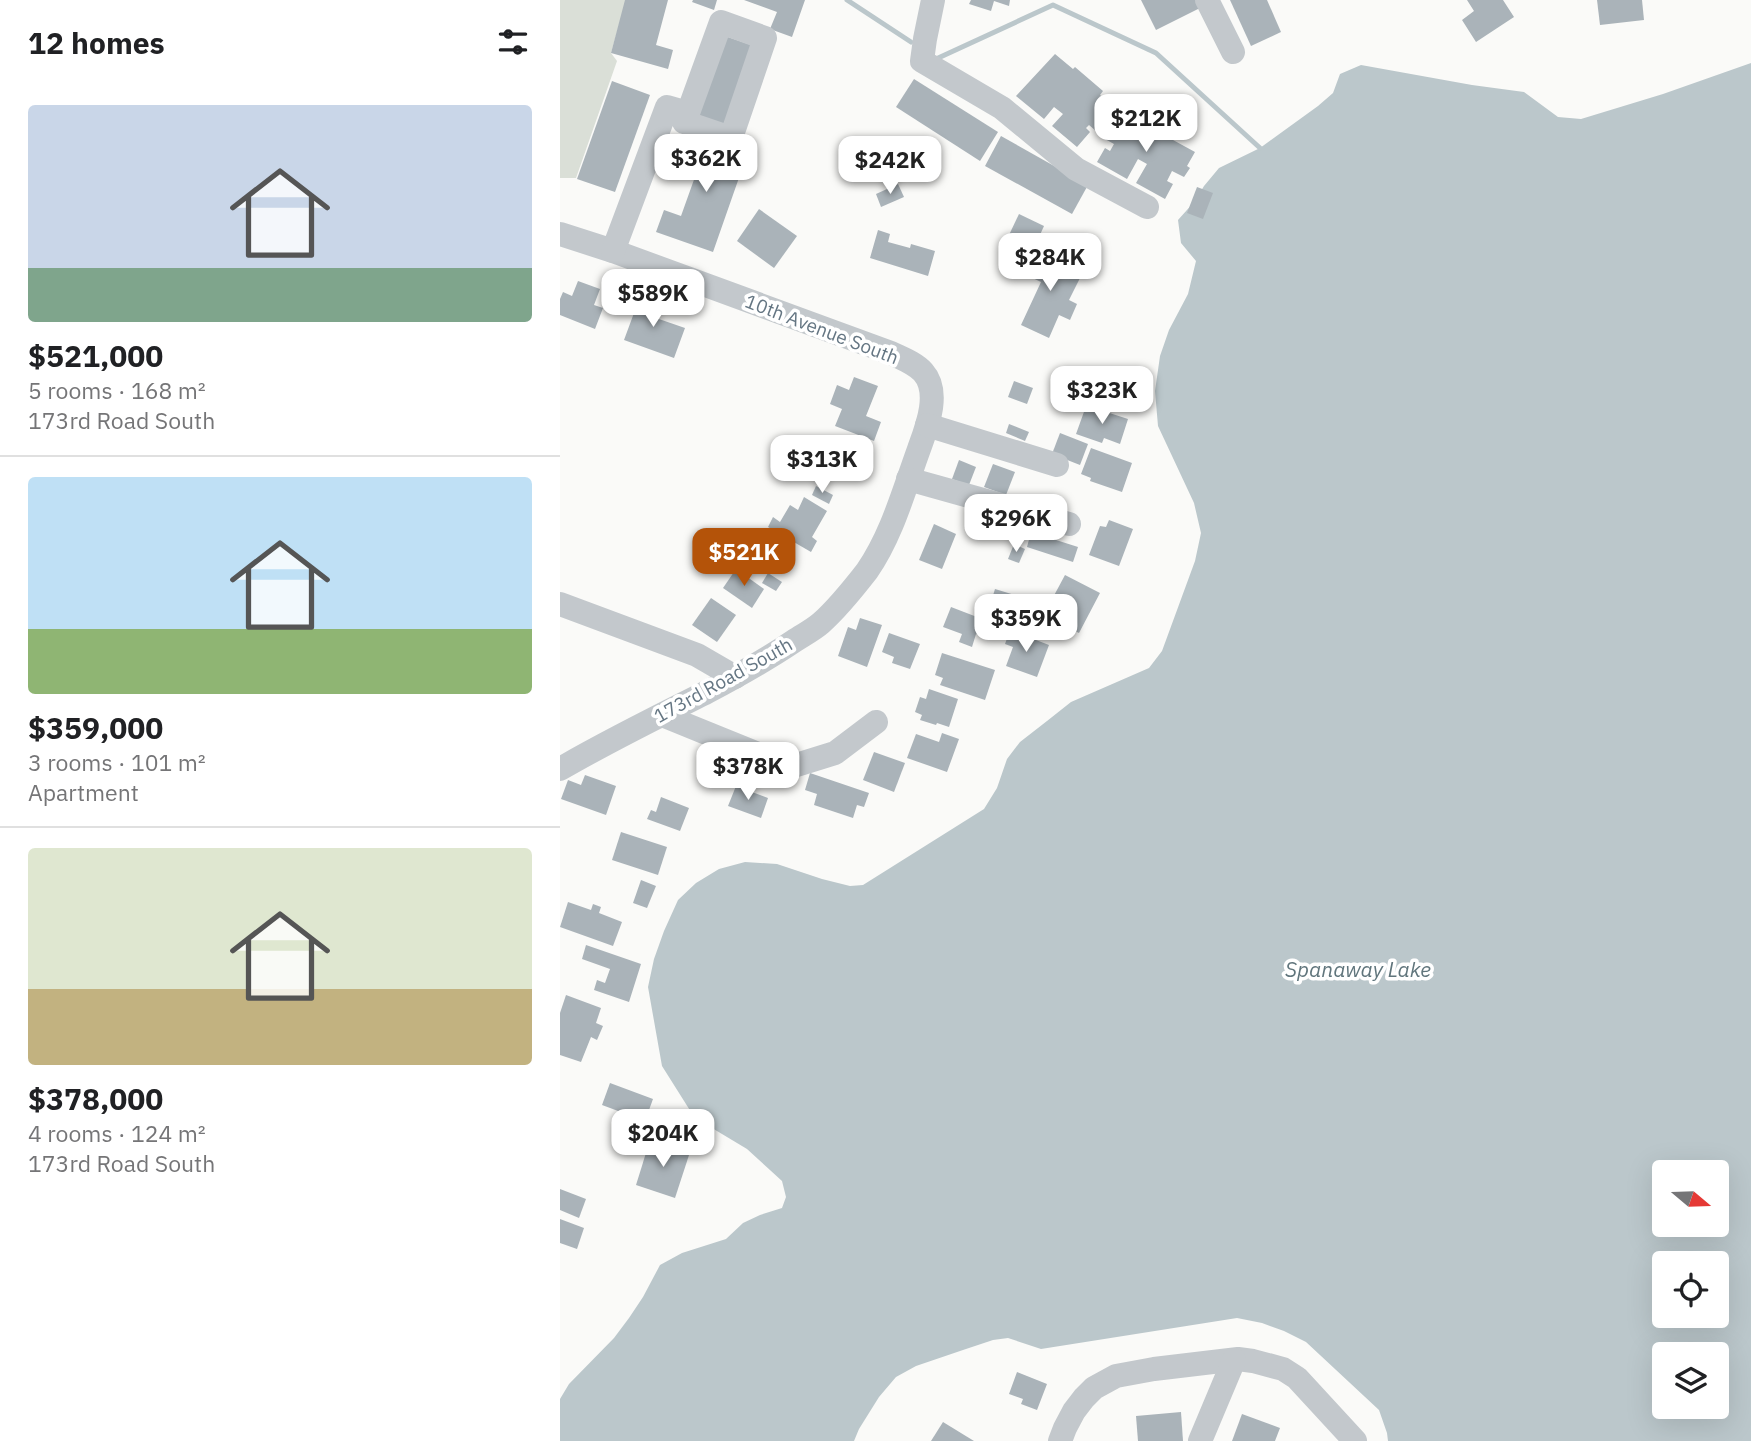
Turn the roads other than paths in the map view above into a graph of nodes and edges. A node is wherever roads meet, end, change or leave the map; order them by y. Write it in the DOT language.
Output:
graph roads {
  1 [pos="933,0"];
  2 [pos="1207,0"];
  3 [pos="1233,52"];
  4 [pos="677,110"];
  5 [pos="1147,207"];
  6 [pos="560,234"];
  7 [pos="613,251"];
  8 [pos="922,372"];
  9 [pos="928,425"];
  10 [pos="1057,465"];
  11 [pos="908,479"];
  12 [pos="1069,524"];
  13 [pos="560,604"];
  14 [pos="734,677"];
  15 [pos="662,715"];
  16 [pos="876,722"];
  17 [pos="560,769"];
  18 [pos="1234,1360"];
  19 [pos="1060,1441"];
  20 [pos="1200,1441"];
  21 [pos="1355,1441"];
  1 -- 5 [label="street"];
  2 -- 3 [label="street"];
  4 -- 4 [label="street"];
  4 -- 7 [label="street"];
  6 -- 7 [label="street, 10th Avenue South"];
  7 -- 8 [label="street, 10th Avenue South"];
  8 -- 9 [label="street, 173rd Road South"];
  9 -- 10 [label="street"];
  9 -- 11 [label="street, 173rd Road South"];
  11 -- 12 [label="street"];
  11 -- 14 [label="street, 173rd Road South"];
  13 -- 14 [label="street"];
  14 -- 15 [label="street, 173rd Road South"];
  15 -- 16 [label="street"];
  15 -- 17 [label="street, 173rd Road South"];
  18 -- 19 [label="street"];
  18 -- 20 [label="street"];
  18 -- 21 [label="street"];
}
